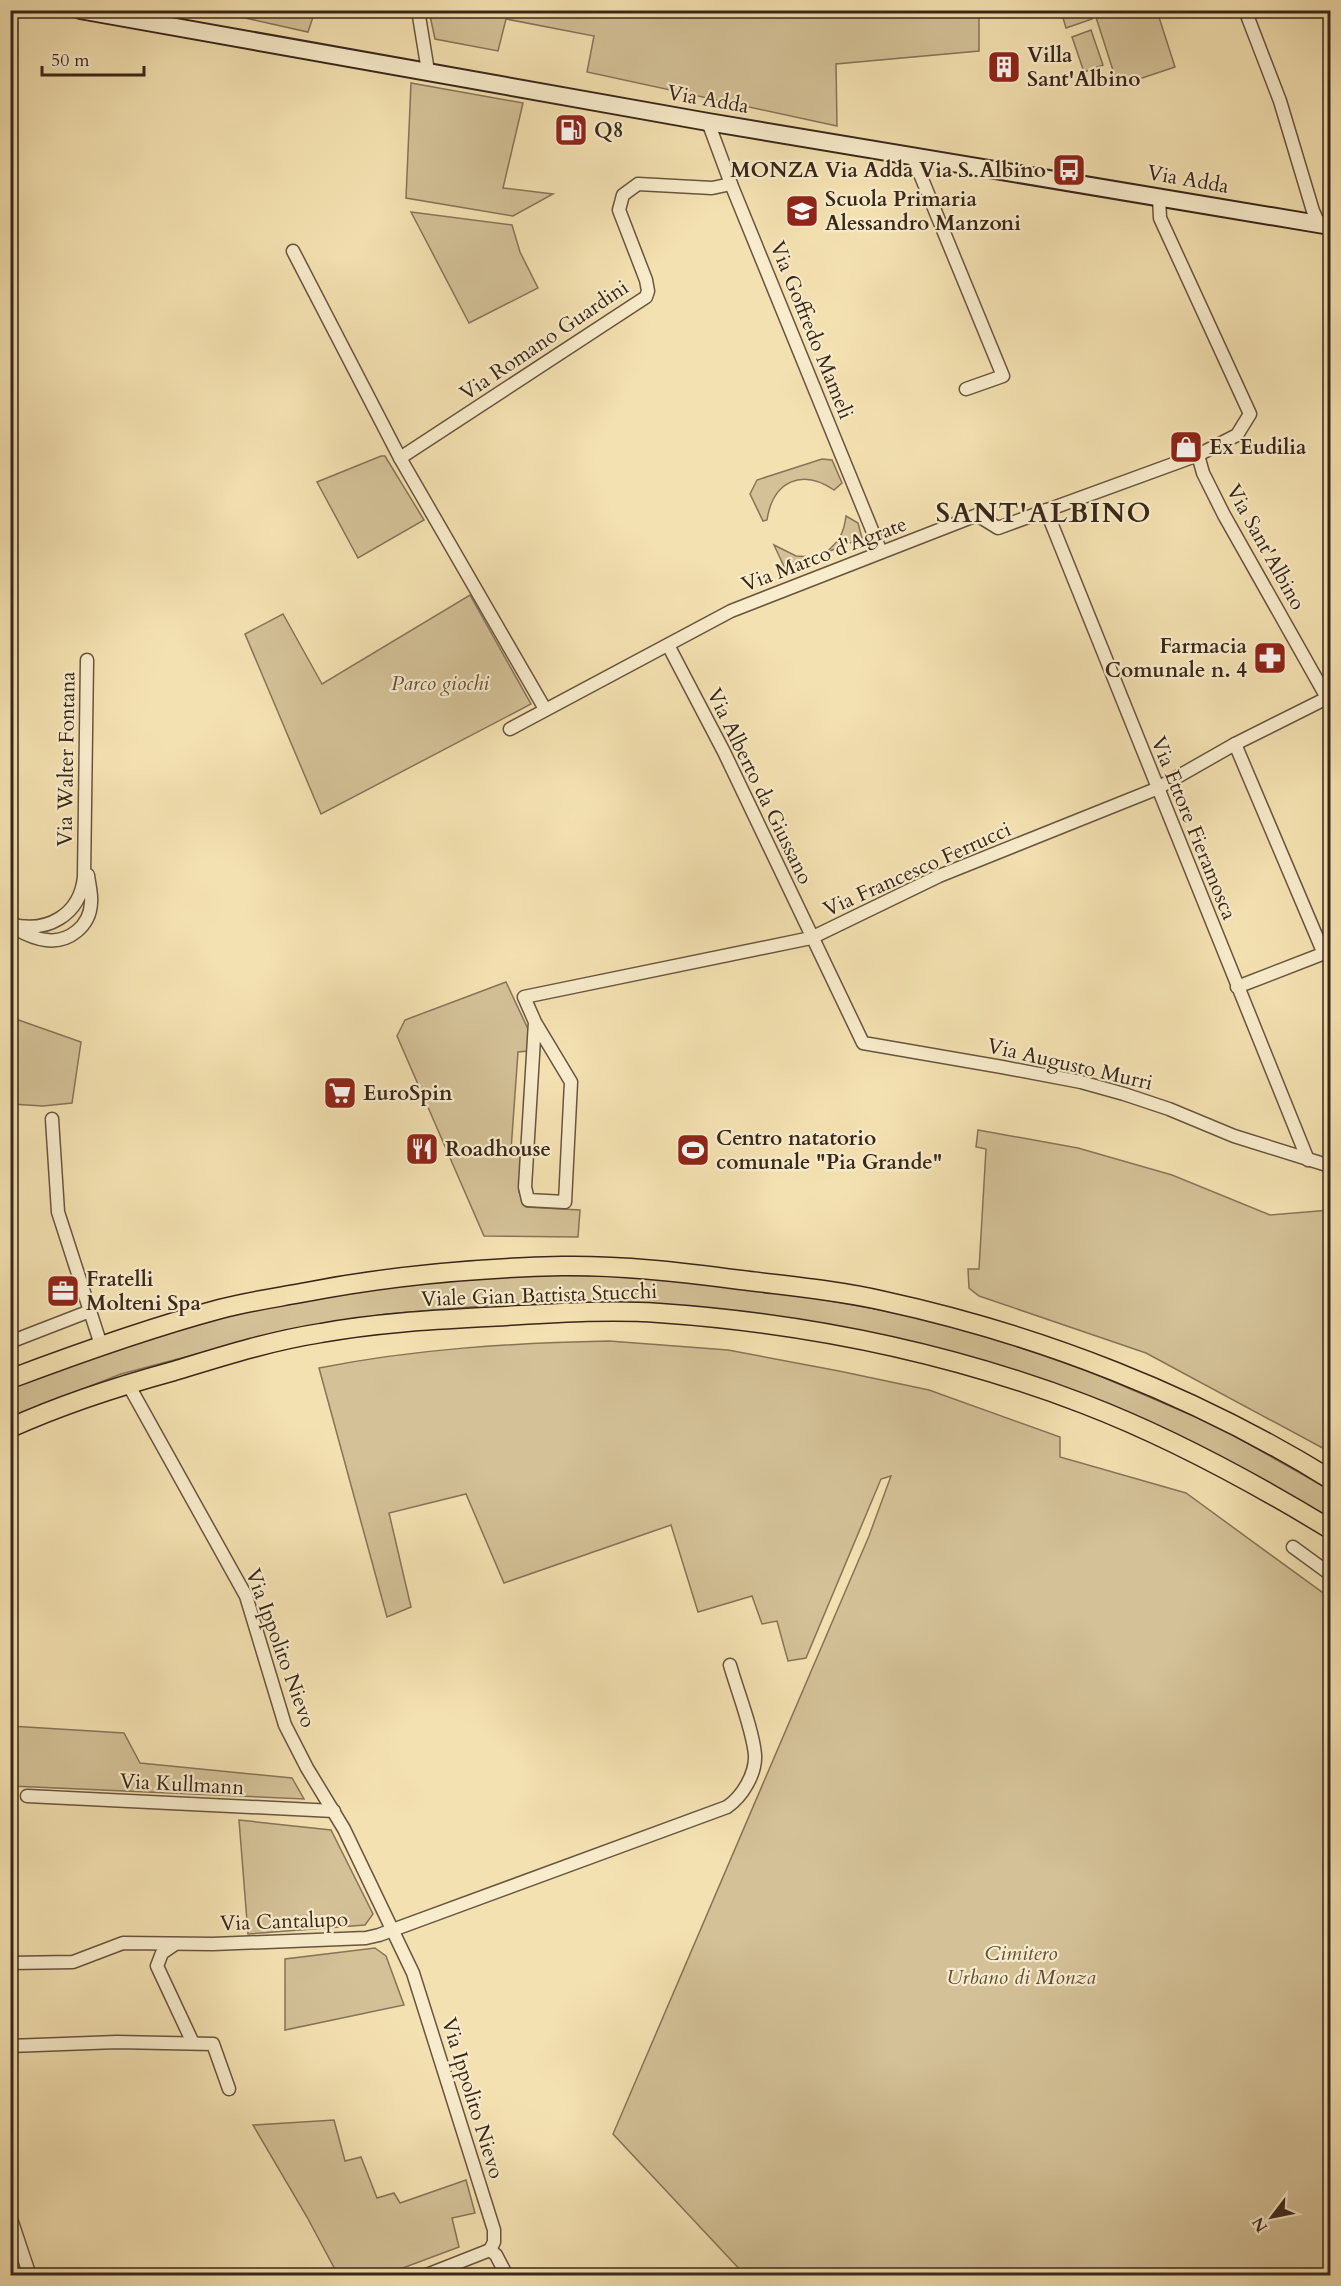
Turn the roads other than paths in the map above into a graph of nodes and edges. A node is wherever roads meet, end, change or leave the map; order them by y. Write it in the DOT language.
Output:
graph roads {
  1 [pos="80,10"];
  2 [pos="418,10"];
  3 [pos="1245,10"];
  4 [pos="428,71"];
  5 [pos="708,122"];
  6 [pos="913,157"];
  7 [pos="731,184"];
  8 [pos="1159,197"];
  9 [pos="1325,225"];
  10 [pos="293,251"];
  11 [pos="966,389"];
  12 [pos="1198,455"];
  13 [pos="400,458"];
  14 [pos="1046,510"];
  15 [pos="881,552"];
  16 [pos="668,645"];
  17 [pos="87,660"];
  18 [pos="1329,701"];
  19 [pos="545,709"];
  20 [pos="510,729"];
  21 [pos="1235,744"];
  22 [pos="1156,789"];
  23 [pos="84,859"];
  24 [pos="10,925"];
  25 [pos="811,938"];
  26 [pos="1327,953"];
  27 [pos="1237,987"];
  28 [pos="535,1022"];
  29 [pos="863,1043"];
  30 [pos="52,1119"];
  31 [pos="1308,1160"];
  32 [pos="1330,1166"];
  33 [pos="90,1311"];
  34 [pos="10,1342"];
  35 [pos="101,1345"];
  36 [pos="10,1379"];
  37 [pos="128,1384"];
  38 [pos="10,1428"];
  39 [pos="1330,1479"];
  40 [pos="1330,1529"];
  41 [pos="1293,1546"];
  42 [pos="1330,1574"];
  43 [pos="730,1665"];
  44 [pos="27,1796"];
  45 [pos="334,1811"];
  46 [pos="394,1929"];
  47 [pos="175,1944"];
  48 [pos="10,1963"];
  49 [pos="193,2043"];
  50 [pos="10,2046"];
  51 [pos="229,2089"];
  52 [pos="10,2216"];
  53 [pos="490,2250"];
  54 [pos="30,2276"];
  55 [pos="424,2276"];
  56 [pos="507,2276"];
  1 -- 4 [label="main road, Via Adda"];
  2 -- 4 [label="street"];
  3 -- 9 [label="street"];
  4 -- 5 [label="main road, Via Adda"];
  5 -- 6 [label="main road, Via Adda"];
  5 -- 7 [label="street, Via Goffredo Mameli"];
  6 -- 8 [label="main road, Via Adda"];
  6 -- 11 [label="street"];
  7 -- 13 [label="street, Via Romano Guardini"];
  7 -- 15 [label="street, Via Goffredo Mameli"];
  8 -- 9 [label="main road, Via Adda"];
  8 -- 12 [label="street"];
  10 -- 13 [label="street"];
  12 -- 14 [label="street, Via Marco d'Agrate"];
  12 -- 18 [label="street, Via Sant'Albino"];
  13 -- 19 [label="street"];
  14 -- 15 [label="street, Via Marco d'Agrate"];
  14 -- 22 [label="street, Via Ettore Fieramosca"];
  15 -- 16 [label="street, Via Marco d'Agrate"];
  16 -- 19 [label="street, Via Marco d'Agrate"];
  16 -- 25 [label="street, Via Alberto da Giussano"];
  17 -- 23 [label="street, Via Walter Fontana"];
  18 -- 21 [label="street, Via Francesco Ferrucci"];
  19 -- 20 [label="street, Via Marco d'Agrate"];
  21 -- 22 [label="street, Via Francesco Ferrucci"];
  21 -- 26 [label="street"];
  22 -- 25 [label="street, Via Francesco Ferrucci"];
  22 -- 27 [label="street, Via Ettore Fieramosca"];
  23 -- 24 [label="street, Via Walter Fontana"];
  23 -- 24 [label="street, Via Walter Fontana"];
  25 -- 28 [label="street, Via Francesco Ferrucci"];
  25 -- 29 [label="street, Via Alberto da Giussano"];
  26 -- 27 [label="street"];
  27 -- 31 [label="street, Via Ettore Fieramosca"];
  28 -- 28 [label="street, Via Francesco Ferrucci"];
  29 -- 31 [label="street, Via Augusto Murri"];
  30 -- 33 [label="street"];
  31 -- 32 [label="street, Via Augusto Murri"];
  33 -- 34 [label="street"];
  33 -- 35 [label="street"];
  35 -- 36 [label="main road, Viale Gian Battista Stucchi"];
  35 -- 39 [label="main road, Viale Gian Battista Stucchi"];
  37 -- 38 [label="main road, Viale Gian Battista Stucchi"];
  37 -- 40 [label="main road, Viale Gian Battista Stucchi"];
  37 -- 45 [label="street, Via Ippolito Nievo"];
  41 -- 42 [label="street"];
  43 -- 46 [label="street"];
  44 -- 45 [label="street, Via Kullmann"];
  45 -- 46 [label="street, Via Ippolito Nievo"];
  46 -- 47 [label="street, Via Cantalupo"];
  46 -- 53 [label="street, Via Ippolito Nievo"];
  47 -- 48 [label="street, Via Cantalupo"];
  47 -- 49 [label="street"];
  49 -- 50 [label="street"];
  49 -- 51 [label="street"];
  52 -- 54 [label="street"];
  53 -- 55 [label="street"];
  53 -- 56 [label="street"];
}
